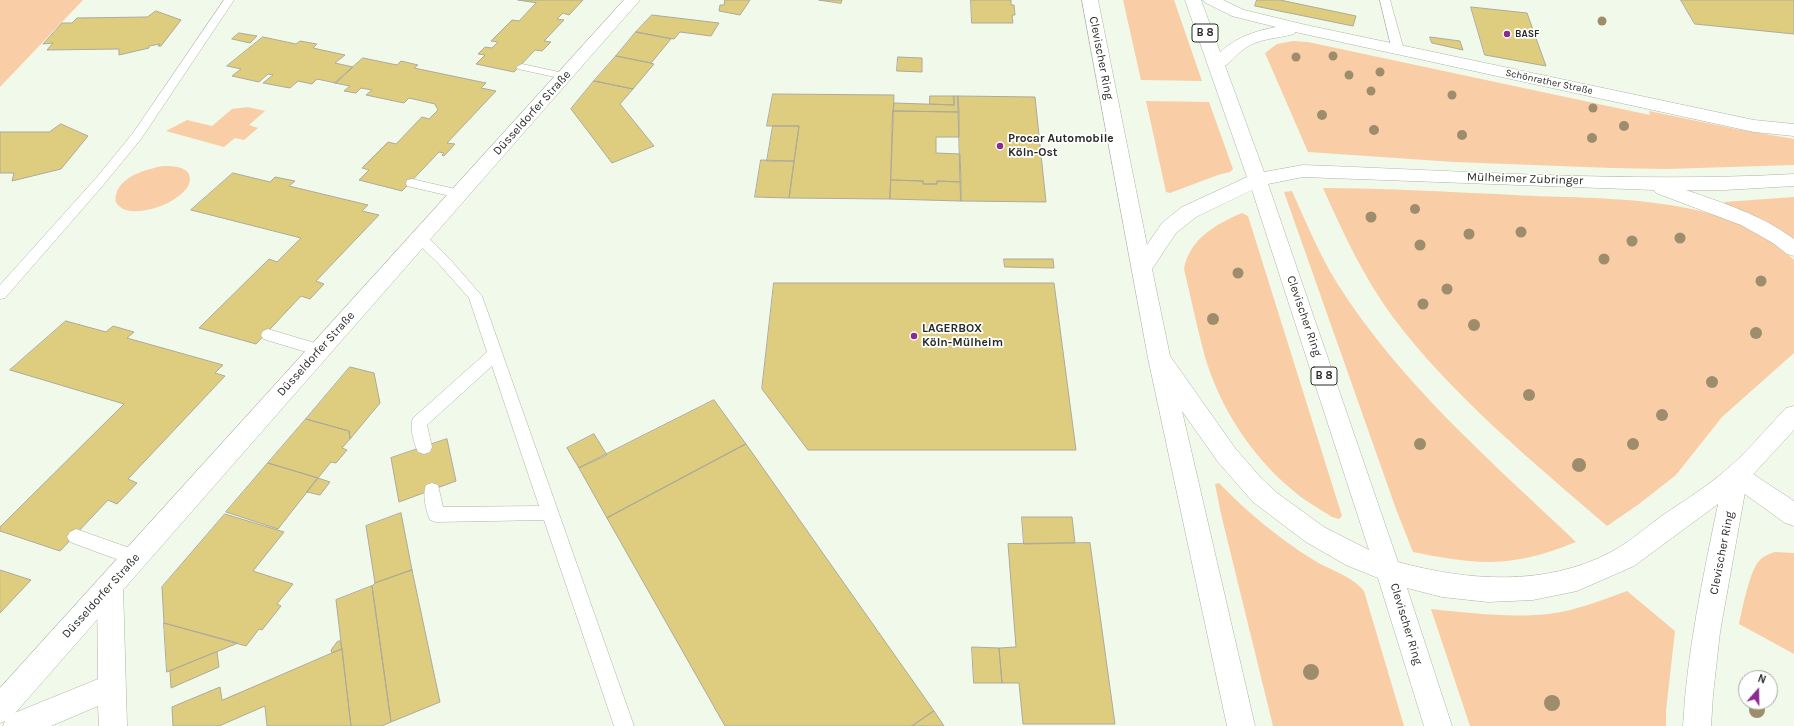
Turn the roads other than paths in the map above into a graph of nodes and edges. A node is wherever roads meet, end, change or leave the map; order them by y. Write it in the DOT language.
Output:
graph roads {
  1 [pos="229,0"];
  2 [pos="632,0"];
  3 [pos="1090,0"];
  4 [pos="1193,0"];
  5 [pos="1211,0"];
  6 [pos="1385,0"];
  7 [pos="1305,30"];
  8 [pos="1398,50"];
  9 [pos="1217,65"];
  10 [pos="522,67"];
  11 [pos="564,76"];
  12 [pos="1794,130"];
  13 [pos="1257,180"];
  14 [pos="1794,180"];
  15 [pos="412,183"];
  16 [pos="1649,184"];
  17 [pos="459,194"];
  18 [pos="420,238"];
  19 [pos="1794,249"];
  20 [pos="1142,268"];
  21 [pos="0,294"];
  22 [pos="268,335"];
  23 [pos="320,350"];
  24 [pos="495,354"];
  25 [pos="1159,358"];
  26 [pos="1794,415"];
  27 [pos="424,447"];
  28 [pos="1736,475"];
  29 [pos="432,490"];
  30 [pos="550,513"];
  31 [pos="1794,515"];
  32 [pos="76,537"];
  33 [pos="135,558"];
  34 [pos="1390,572"];
  35 [pos="110,586"];
  36 [pos="112,687"];
  37 [pos="0,709"];
  38 [pos="17,726"];
  39 [pos="113,726"];
  40 [pos="624,726"];
  41 [pos="1241,726"];
  42 [pos="1438,726"];
  43 [pos="1697,726"];
  1 -- 21 [label="lane"];
  2 -- 11 [label="main road, Düsseldorfer Straße"];
  3 -- 20 [label="main road, Clevischer Ring"];
  4 -- 9 [label="main road, Clevischer Ring / B 8"];
  5 -- 7 [label="main road, Schönrather Straße"];
  6 -- 8 [label="lane"];
  7 -- 8 [label="main road, Schönrather Straße"];
  7 -- 9 [label="main road, Schönrather Straße"];
  8 -- 12 [label="main road, Schönrather Straße"];
  9 -- 13 [label="main road, Clevischer Ring / B 8"];
  10 -- 11 [label="lane"];
  11 -- 17 [label="main road, Düsseldorfer Straße"];
  13 -- 16 [label="main road, Mülheimer Zubringer"];
  13 -- 20 [label="main road, Mülheimer Zubringer"];
  13 -- 34 [label="main road, Clevischer Ring / B 8"];
  14 -- 16 [label="main road, Mülheimer Zubringer"];
  15 -- 17 [label="lane"];
  16 -- 19 [label="main road"];
  17 -- 18 [label="main road, Düsseldorfer Straße"];
  18 -- 23 [label="main road, Düsseldorfer Straße"];
  18 -- 24 [label="lane"];
  20 -- 25 [label="main road, Clevischer Ring"];
  22 -- 23 [label="lane"];
  23 -- 33 [label="main road, Düsseldorfer Straße"];
  24 -- 27 [label="lane"];
  24 -- 30 [label="lane"];
  25 -- 34 [label="main road"];
  25 -- 41 [label="main road, Clevischer Ring"];
  26 -- 28 [label="main road"];
  28 -- 31 [label="main road"];
  28 -- 34 [label="main road"];
  28 -- 43 [label="main road, Clevischer Ring"];
  29 -- 30 [label="lane"];
  30 -- 40 [label="lane"];
  32 -- 33 [label="lane"];
  33 -- 35 [label="main road, Düsseldorfer Straße"];
  34 -- 42 [label="main road, Clevischer Ring / B 8"];
  35 -- 36 [label="main road"];
  35 -- 37 [label="main road, Düsseldorfer Straße"];
  36 -- 38 [label="main road"];
  36 -- 39 [label="main road"];
}
